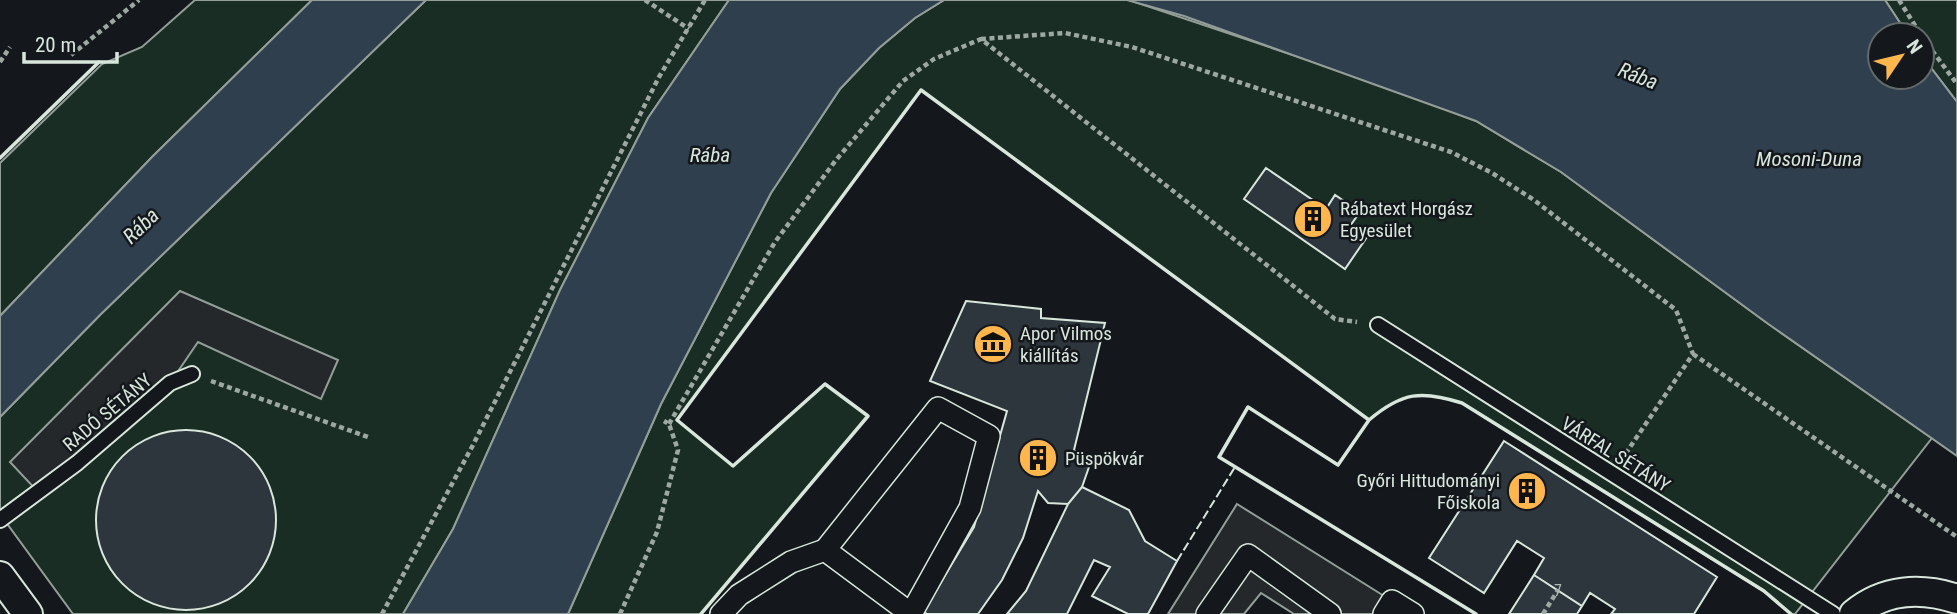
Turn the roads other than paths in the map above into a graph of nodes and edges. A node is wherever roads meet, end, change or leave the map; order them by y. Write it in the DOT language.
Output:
graph roads {
  1 [pos="1378,325"];
  2 [pos="192,374"];
  3 [pos="0,520"];
  4 [pos="825,550"];
  5 [pos="0,576"];
  6 [pos="1957,599"];
  7 [pos="28,614"];
  8 [pos="721,614"];
  9 [pos="911,614"];
  10 [pos="1207,614"];
  11 [pos="1330,614"];
  12 [pos="1384,614"];
  13 [pos="1413,614"];
  14 [pos="1833,614"];
  15 [pos="1854,614"];
  1 -- 14 [label="lane, VÁRFAL SÉTÁNY"];
  2 -- 3 [label="lane, RADÓ SÉTÁNY"];
  4 -- 8 [label="street"];
  4 -- 9 [label="street"];
  4 -- 9 [label="street"];
  5 -- 7 [label="street"];
  6 -- 15 [label="street"];
  10 -- 11 [label="street"];
  12 -- 13 [label="street"];
}
